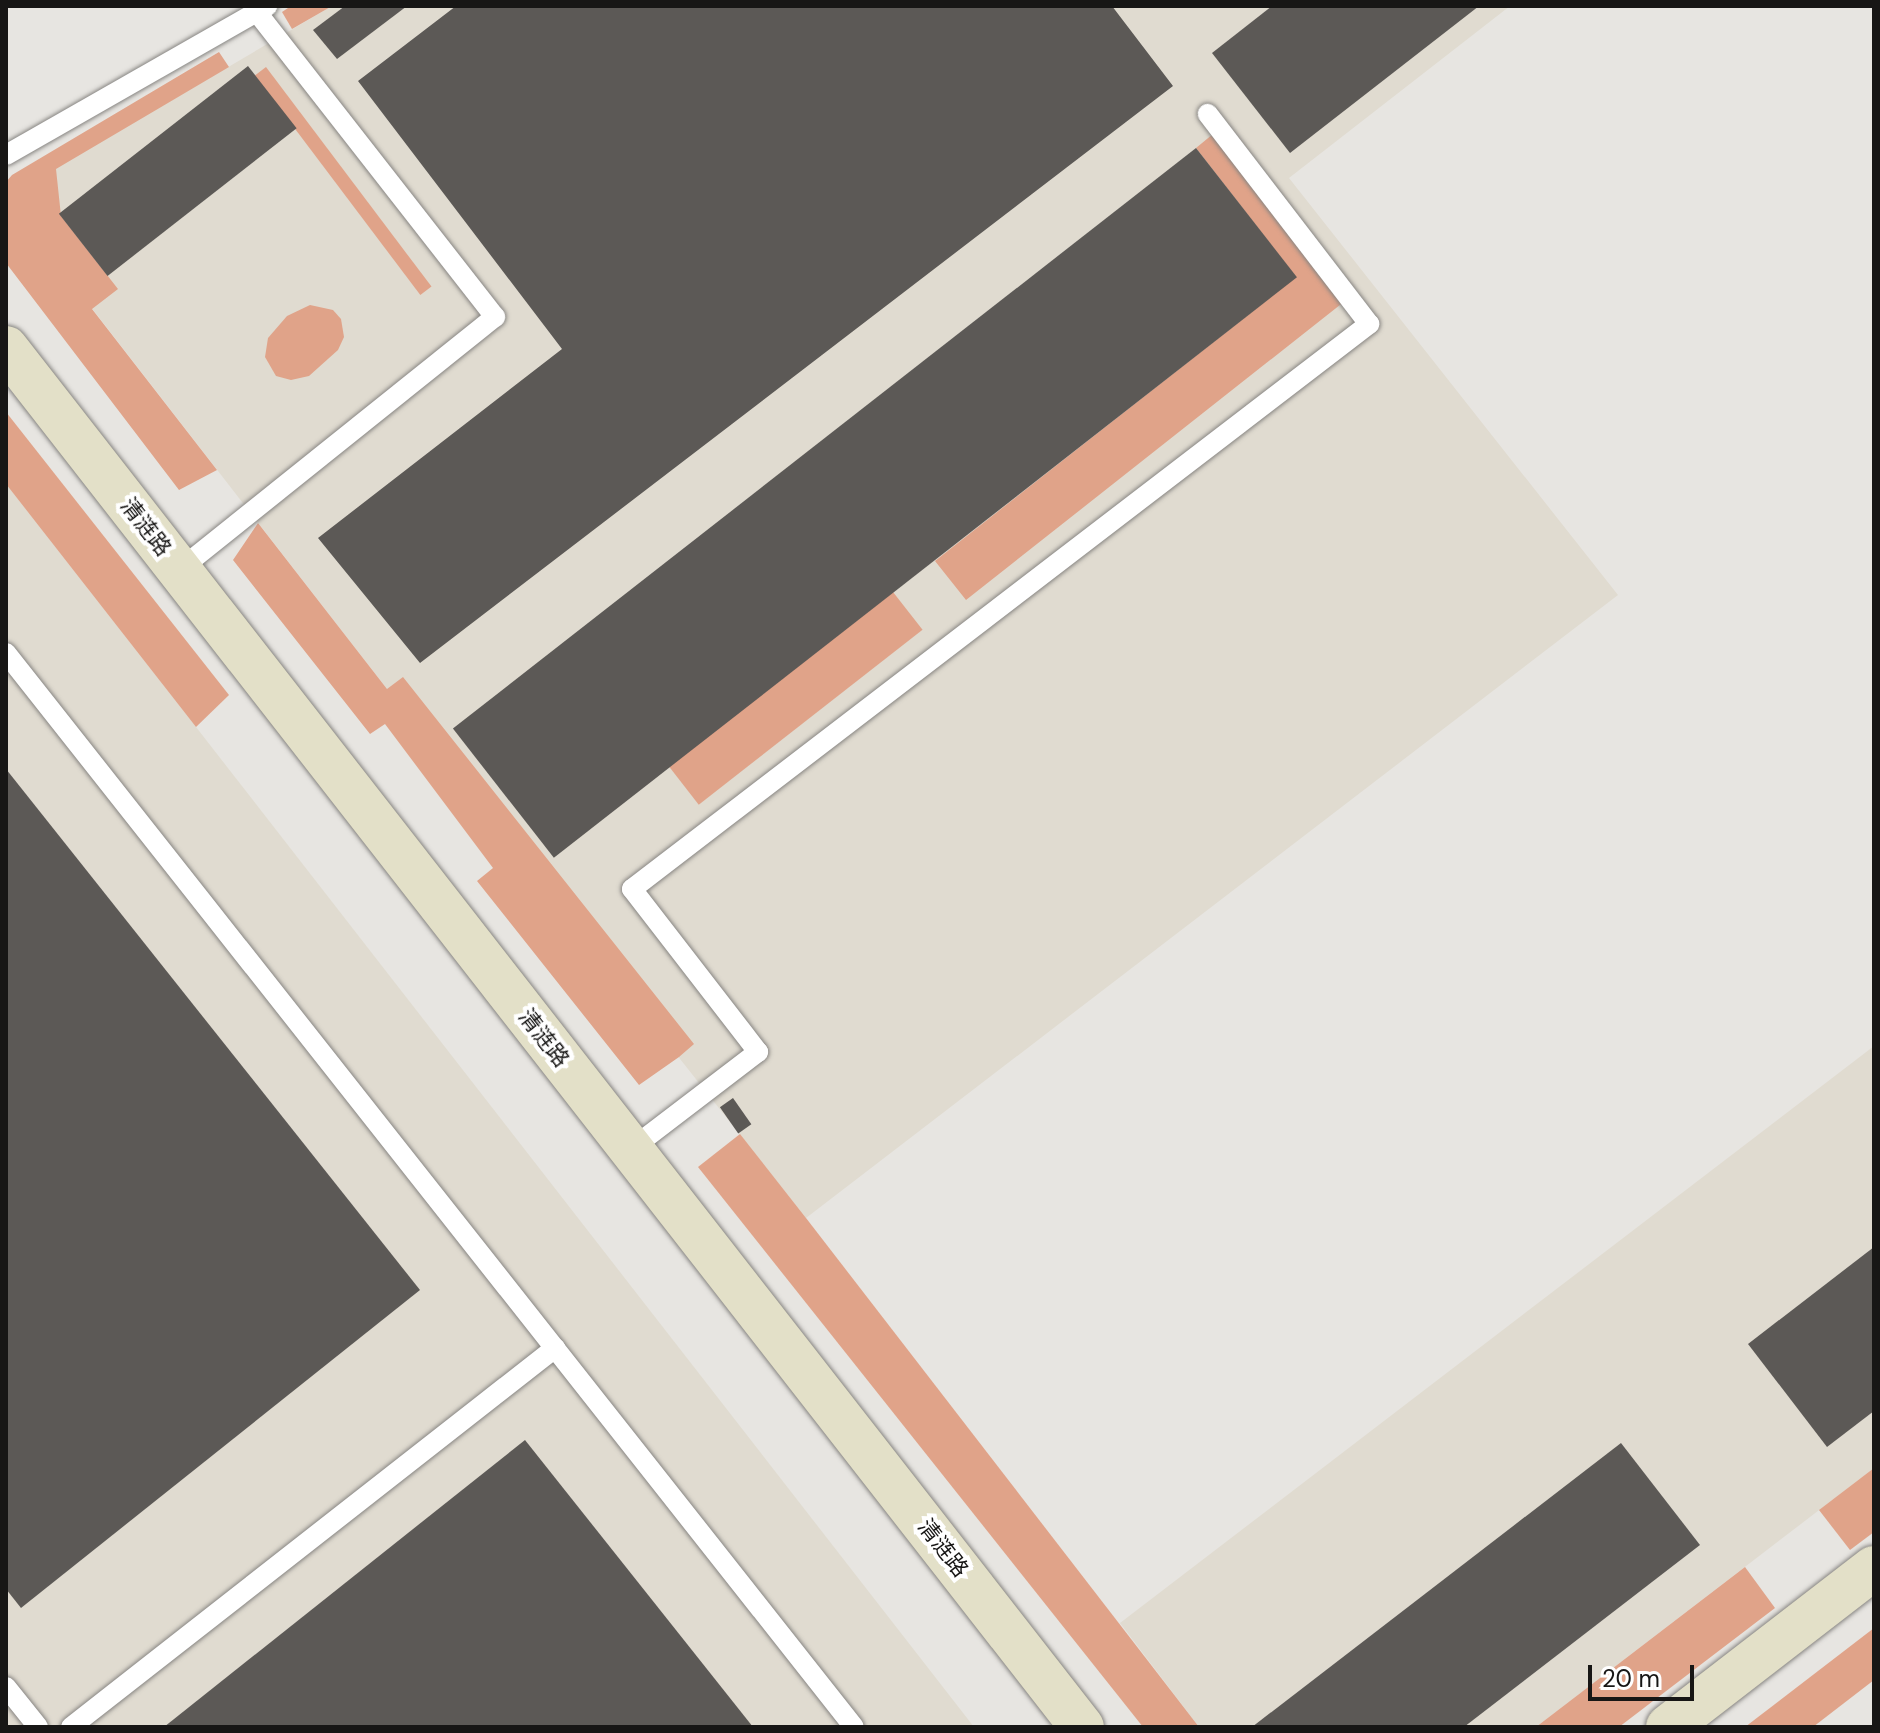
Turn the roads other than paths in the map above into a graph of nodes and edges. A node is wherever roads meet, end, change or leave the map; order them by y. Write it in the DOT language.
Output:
graph roads {
  1 [pos="262,9"];
  2 [pos="1208,114"];
  3 [pos="6,155"];
  4 [pos="6,348"];
  5 [pos="179,570"];
  6 [pos="6,653"];
  7 [pos="631,1149"];
  8 [pos="555,1348"];
  9 [pos="1874,1568"];
  10 [pos="6,1687"];
  11 [pos="38,1727"];
  12 [pos="71,1727"];
  13 [pos="854,1727"];
  14 [pos="1082,1727"];
  15 [pos="1668,1727"];
  1 -- 3 [label="lane"];
  1 -- 5 [label="lane"];
  2 -- 7 [label="lane"];
  4 -- 5 [label="street, 清涟路"];
  5 -- 7 [label="street, 清涟路"];
  6 -- 8 [label="lane"];
  7 -- 14 [label="street, 清涟路"];
  8 -- 12 [label="lane"];
  8 -- 13 [label="lane"];
  9 -- 15 [label="street"];
  10 -- 11 [label="lane"];
}
